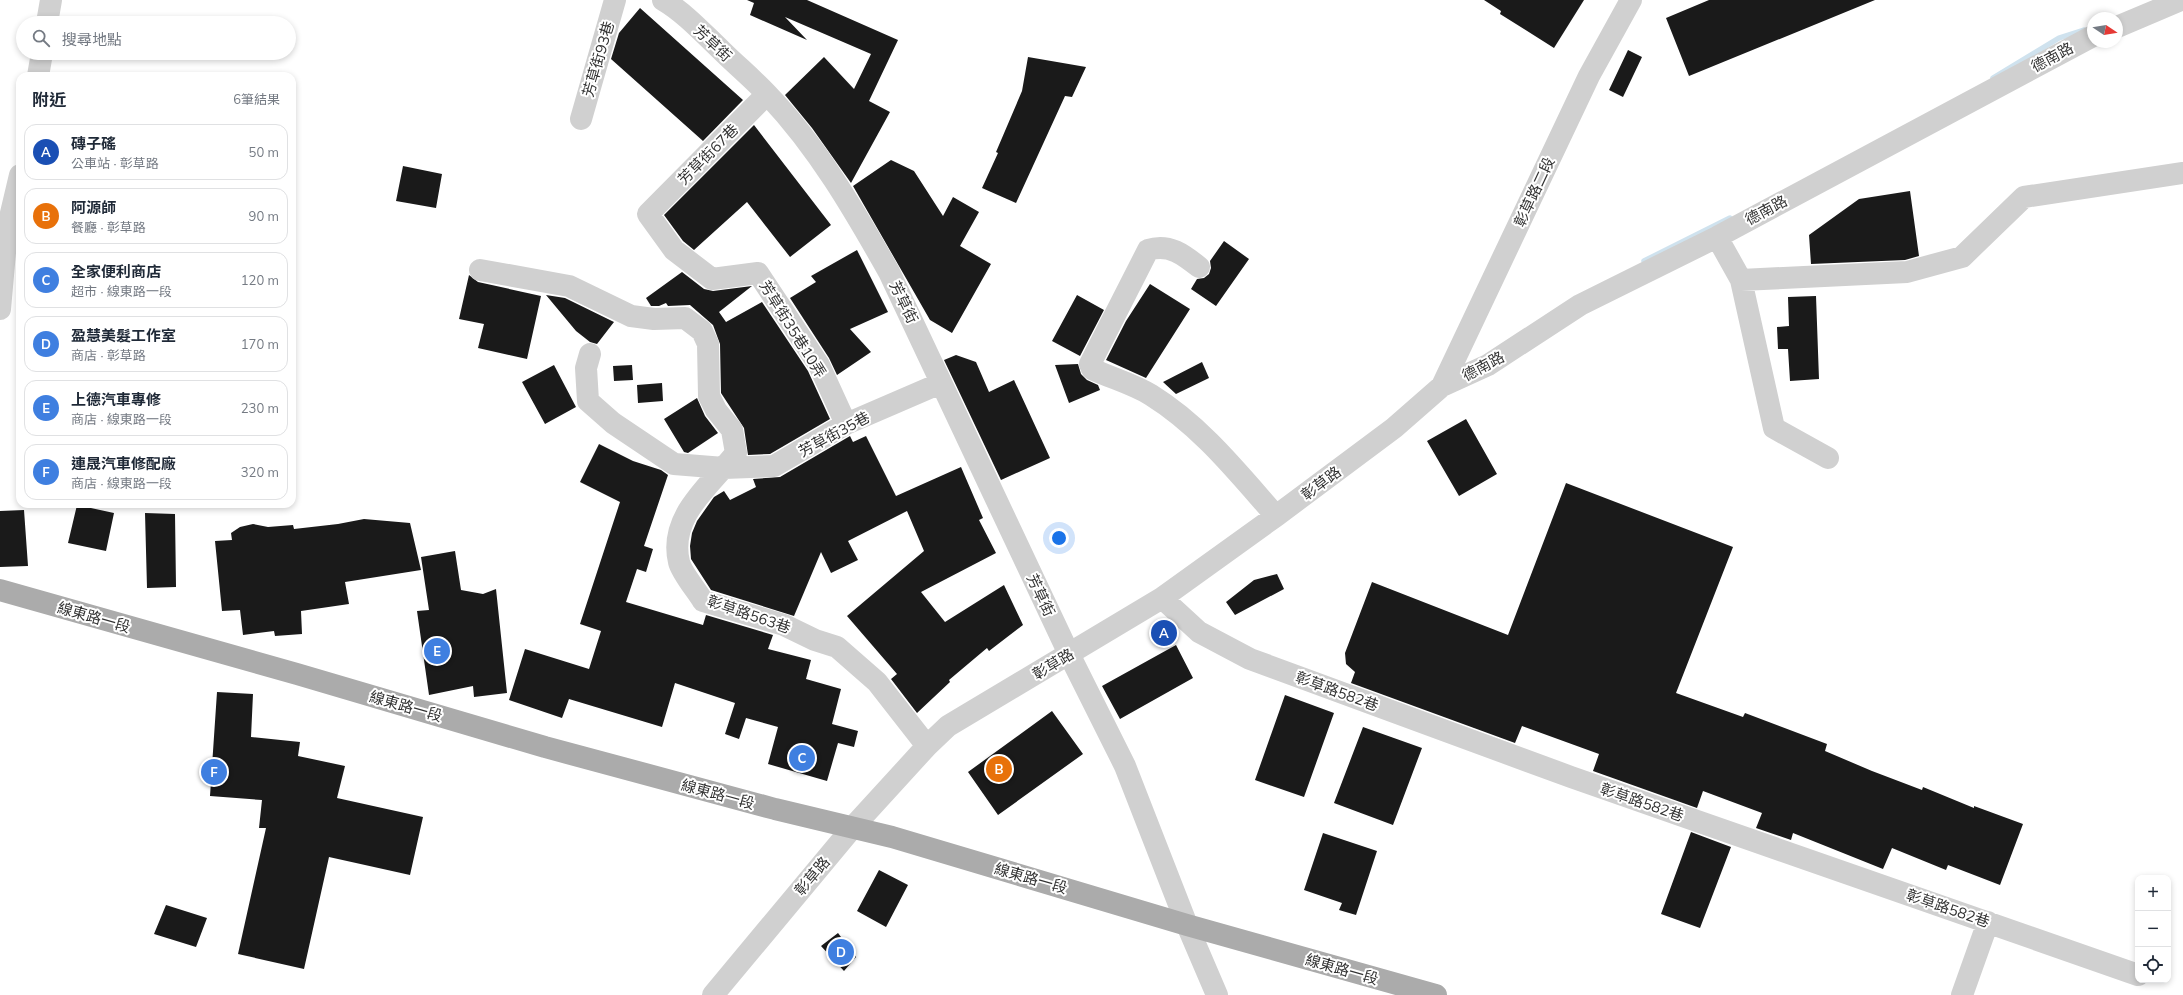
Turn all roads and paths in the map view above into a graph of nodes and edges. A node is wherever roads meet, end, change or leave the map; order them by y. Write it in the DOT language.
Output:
graph roads {
  1 [pos="51,0"];
  2 [pos="615,0"];
  3 [pos="663,0"];
  4 [pos="1631,0"];
  5 [pos="2181,0"];
  6 [pos="48,16"];
  7 [pos="2123,24"];
  8 [pos="2087,39"];
  9 [pos="41,60"];
  10 [pos="39,72"];
  11 [pos="767,94"];
  12 [pos="581,119"];
  13 [pos="2183,173"];
  14 [pos="16,192"];
  15 [pos="648,214"];
  16 [pos="1717,236"];
  17 [pos="1200,268"];
  18 [pos="480,270"];
  19 [pos="1741,280"];
  20 [pos="0,309"];
  21 [pos="590,354"];
  22 [pos="941,383"];
  23 [pos="1442,386"];
  24 [pos="846,424"];
  25 [pos="1828,458"];
  26 [pos="724,468"];
  27 [pos="1276,516"];
  28 [pos="0,590"];
  29 [pos="1162,598"];
  30 [pos="1069,654"];
  31 [pos="927,746"];
  32 [pos="853,827"];
  33 [pos="1988,922"];
  34 [pos="1187,925"];
  35 [pos="2135,974"];
  36 [pos="713,995"];
  37 [pos="1217,995"];
  38 [pos="1436,995"];
  39 [pos="1962,995"];
  1 -- 6 [label="street"];
  2 -- 12 [label="street, 芳草街93巷"];
  3 -- 11 [label="street, 芳草街"];
  4 -- 23 [label="street, 彰草路二段"];
  5 -- 7 [label="street"];
  8 -- 16 [label="street, 德南路"];
  9 -- 10 [label="street"];
  11 -- 15 [label="street, 芳草街67巷"];
  11 -- 22 [label="street, 芳草街"];
  13 -- 19 [label="street"];
  14 -- 20 [label="street"];
  15 -- 24 [label="street, 芳草街35巷10弄"];
  16 -- 19 [label="street"];
  16 -- 23 [label="street, 德南路"];
  17 -- 27 [label="street"];
  18 -- 26 [label="street, 彰草路563巷"];
  19 -- 25 [label="street"];
  21 -- 26 [label="street, 芳草街35巷"];
  22 -- 24 [label="street, 芳草街35巷"];
  22 -- 30 [label="street, 芳草街"];
  23 -- 27 [label="street, 彰草路"];
  24 -- 26 [label="street, 芳草街35巷"];
  26 -- 31 [label="street, 彰草路563巷"];
  27 -- 29 [label="street, 彰草路"];
  28 -- 32 [label="main road, 線東路一段"];
  29 -- 30 [label="street, 彰草路"];
  29 -- 33 [label="street, 彰草路582巷"];
  30 -- 31 [label="street, 彰草路"];
  30 -- 34 [label="street, 芳草街"];
  31 -- 32 [label="street, 彰草路"];
  32 -- 34 [label="main road, 線東路一段"];
  32 -- 36 [label="street, 彰草路"];
  33 -- 35 [label="street, 彰草路582巷"];
  33 -- 39 [label="street"];
  34 -- 37 [label="street, 芳草街"];
  34 -- 38 [label="main road, 線東路一段"];
}
